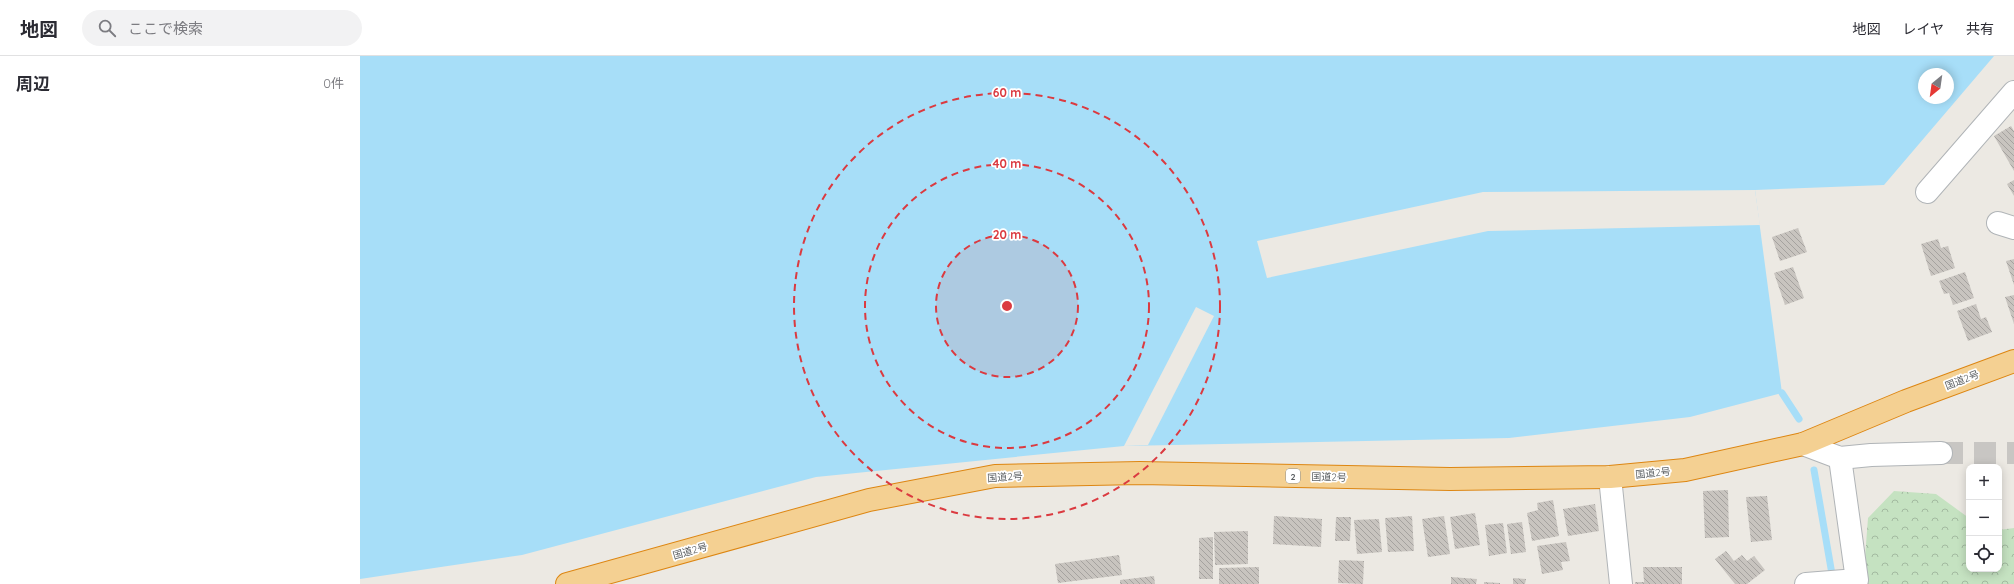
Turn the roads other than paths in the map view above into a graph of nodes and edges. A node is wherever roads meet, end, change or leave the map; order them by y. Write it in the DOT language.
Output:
graph roads {
  1 [pos="2014,92"];
  2 [pos="1927,192"];
  3 [pos="2014,360"];
  4 [pos="1803,444"];
  5 [pos="1941,453"];
  6 [pos="1840,458"];
  7 [pos="1610,477"];
  8 [pos="567,584"];
  9 [pos="1621,584"];
  10 [pos="1806,584"];
  1 -- 2 [label="street"];
  3 -- 4 [label="highway, 国道2号 / 2"];
  4 -- 6 [label="street"];
  4 -- 7 [label="highway, 国道2号 / 2"];
  5 -- 6 [label="street"];
  6 -- 10 [label="street"];
  7 -- 8 [label="highway, 国道2号 / 2"];
  7 -- 9 [label="street"];
}
